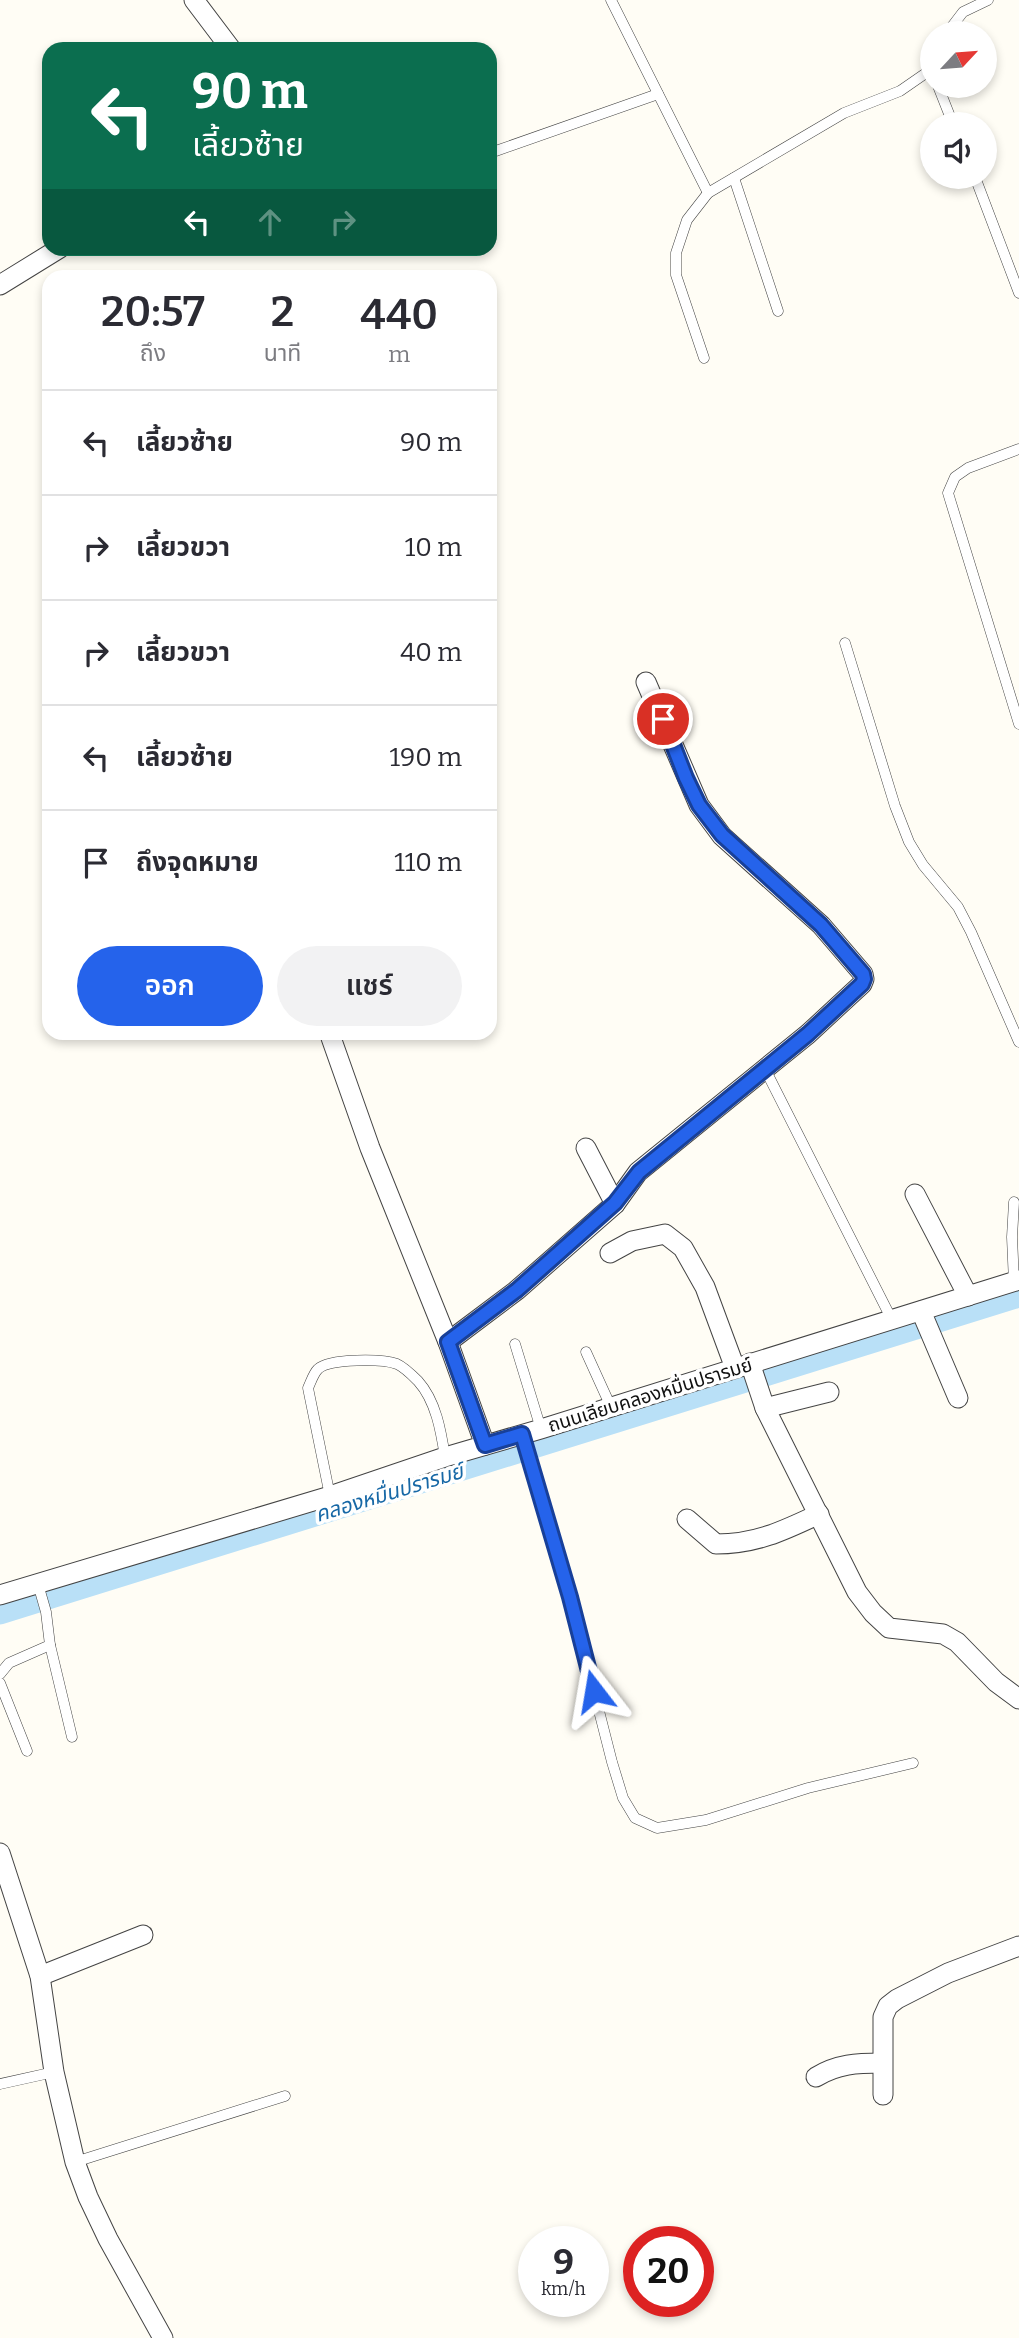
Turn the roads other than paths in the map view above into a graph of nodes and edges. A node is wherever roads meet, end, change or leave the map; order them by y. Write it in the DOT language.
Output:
graph roads {
  1 [pos="194,0"];
  2 [pos="611,0"];
  3 [pos="988,0"];
  4 [pos="956,21"];
  5 [pos="226,42"];
  6 [pos="920,77"];
  7 [pos="658,94"];
  8 [pos="497,151"];
  9 [pos="734,177"];
  10 [pos="980,189"];
  11 [pos="708,193"];
  12 [pos="47,256"];
  13 [pos="0,285"];
  14 [pos="1019,293"];
  15 [pos="778,311"];
  16 [pos="704,358"];
  17 [pos="1019,449"];
  18 [pos="845,643"];
  19 [pos="646,682"];
  20 [pos="1019,724"];
  21 [pos="333,1040"];
  22 [pos="1019,1042"];
  23 [pos="765,1069"];
  24 [pos="586,1148"];
  25 [pos="915,1194"];
  26 [pos="1014,1202"];
  27 [pos="615,1203"];
  28 [pos="610,1253"];
  29 [pos="1017,1281"];
  30 [pos="968,1296"];
  31 [pos="892,1320"];
  32 [pos="927,1324"];
  33 [pos="448,1342"];
  34 [pos="515,1343"];
  35 [pos="586,1352"];
  36 [pos="746,1369"];
  37 [pos="829,1392"];
  38 [pos="958,1398"];
  39 [pos="763,1403"];
  40 [pos="611,1407"];
  41 [pos="530,1444"];
  42 [pos="485,1445"];
  43 [pos="445,1457"];
  44 [pos="330,1496"];
  45 [pos="819,1514"];
  46 [pos="687,1519"];
  47 [pos="39,1590"];
  48 [pos="0,1595"];
  49 [pos="50,1645"];
  50 [pos="0,1674"];
  51 [pos="0,1683"];
  52 [pos="1019,1699"];
  53 [pos="72,1737"];
  54 [pos="27,1751"];
  55 [pos="913,1763"];
  56 [pos="0,1853"];
  57 [pos="6,1887"];
  58 [pos="143,1935"];
  59 [pos="1019,1947"];
  60 [pos="40,1976"];
  61 [pos="882,2063"];
  62 [pos="54,2072"];
  63 [pos="816,2077"];
  64 [pos="0,2084"];
  65 [pos="883,2095"];
  66 [pos="285,2096"];
  67 [pos="75,2162"];
  68 [pos="163,2338"];
  1 -- 5 [label="street"];
  2 -- 7 [label="lane"];
  3 -- 4 [label="lane"];
  6 -- 9 [label="lane"];
  7 -- 8 [label="lane"];
  7 -- 11 [label="lane"];
  9 -- 11 [label="lane"];
  9 -- 15 [label="lane"];
  10 -- 14 [label="lane"];
  11 -- 16 [label="lane"];
  12 -- 13 [label="street"];
  17 -- 20 [label="lane"];
  18 -- 22 [label="lane"];
  19 -- 23 [label="street"];
  21 -- 33 [label="street"];
  23 -- 27 [label="street"];
  23 -- 31 [label="lane"];
  24 -- 27 [label="street"];
  25 -- 30 [label="street"];
  26 -- 29 [label="lane"];
  27 -- 33 [label="street"];
  28 -- 36 [label="street"];
  29 -- 30 [label="street, ถนนเลียบคลองหมื่นปรารมย์"];
  30 -- 32 [label="street, ถนนเลียบคลองหมื่นปรารมย์"];
  31 -- 32 [label="street, ถนนเลียบคลองหมื่นปรารมย์"];
  31 -- 36 [label="street, ถนนเลียบคลองหมื่นปรารมย์"];
  32 -- 38 [label="street"];
  33 -- 42 [label="street"];
  34 -- 41 [label="lane"];
  35 -- 40 [label="lane"];
  36 -- 39 [label="street"];
  36 -- 40 [label="street, ถนนเลียบคลองหมื่นปรารมย์"];
  37 -- 39 [label="street"];
  39 -- 45 [label="street"];
  40 -- 41 [label="street, ถนนเลียบคลองหมื่นปรารมย์"];
  41 -- 42 [label="street, ถนนเลียบคลองหมื่นปรารมย์"];
  41 -- 55 [label="lane"];
  42 -- 43 [label="street, ถนนเลียบคลองหมื่นปรารมย์"];
  43 -- 44 [label="street, ถนนเลียบคลองหมื่นปรารมย์"];
  43 -- 44 [label="lane"];
  44 -- 47 [label="street, ถนนเลียบคลองหมื่นปรารมย์"];
  45 -- 46 [label="street"];
  45 -- 52 [label="street"];
  47 -- 48 [label="street, ถนนเลียบคลองหมื่นปรารมย์"];
  47 -- 49 [label="lane"];
  49 -- 50 [label="lane"];
  49 -- 53 [label="lane"];
  51 -- 54 [label="lane"];
  56 -- 57 [label="street"];
  57 -- 60 [label="street"];
  58 -- 60 [label="street"];
  59 -- 61 [label="street"];
  60 -- 62 [label="street"];
  61 -- 63 [label="street"];
  61 -- 65 [label="street"];
  62 -- 64 [label="lane"];
  62 -- 67 [label="street"];
  66 -- 67 [label="lane"];
  67 -- 68 [label="street"];
}
